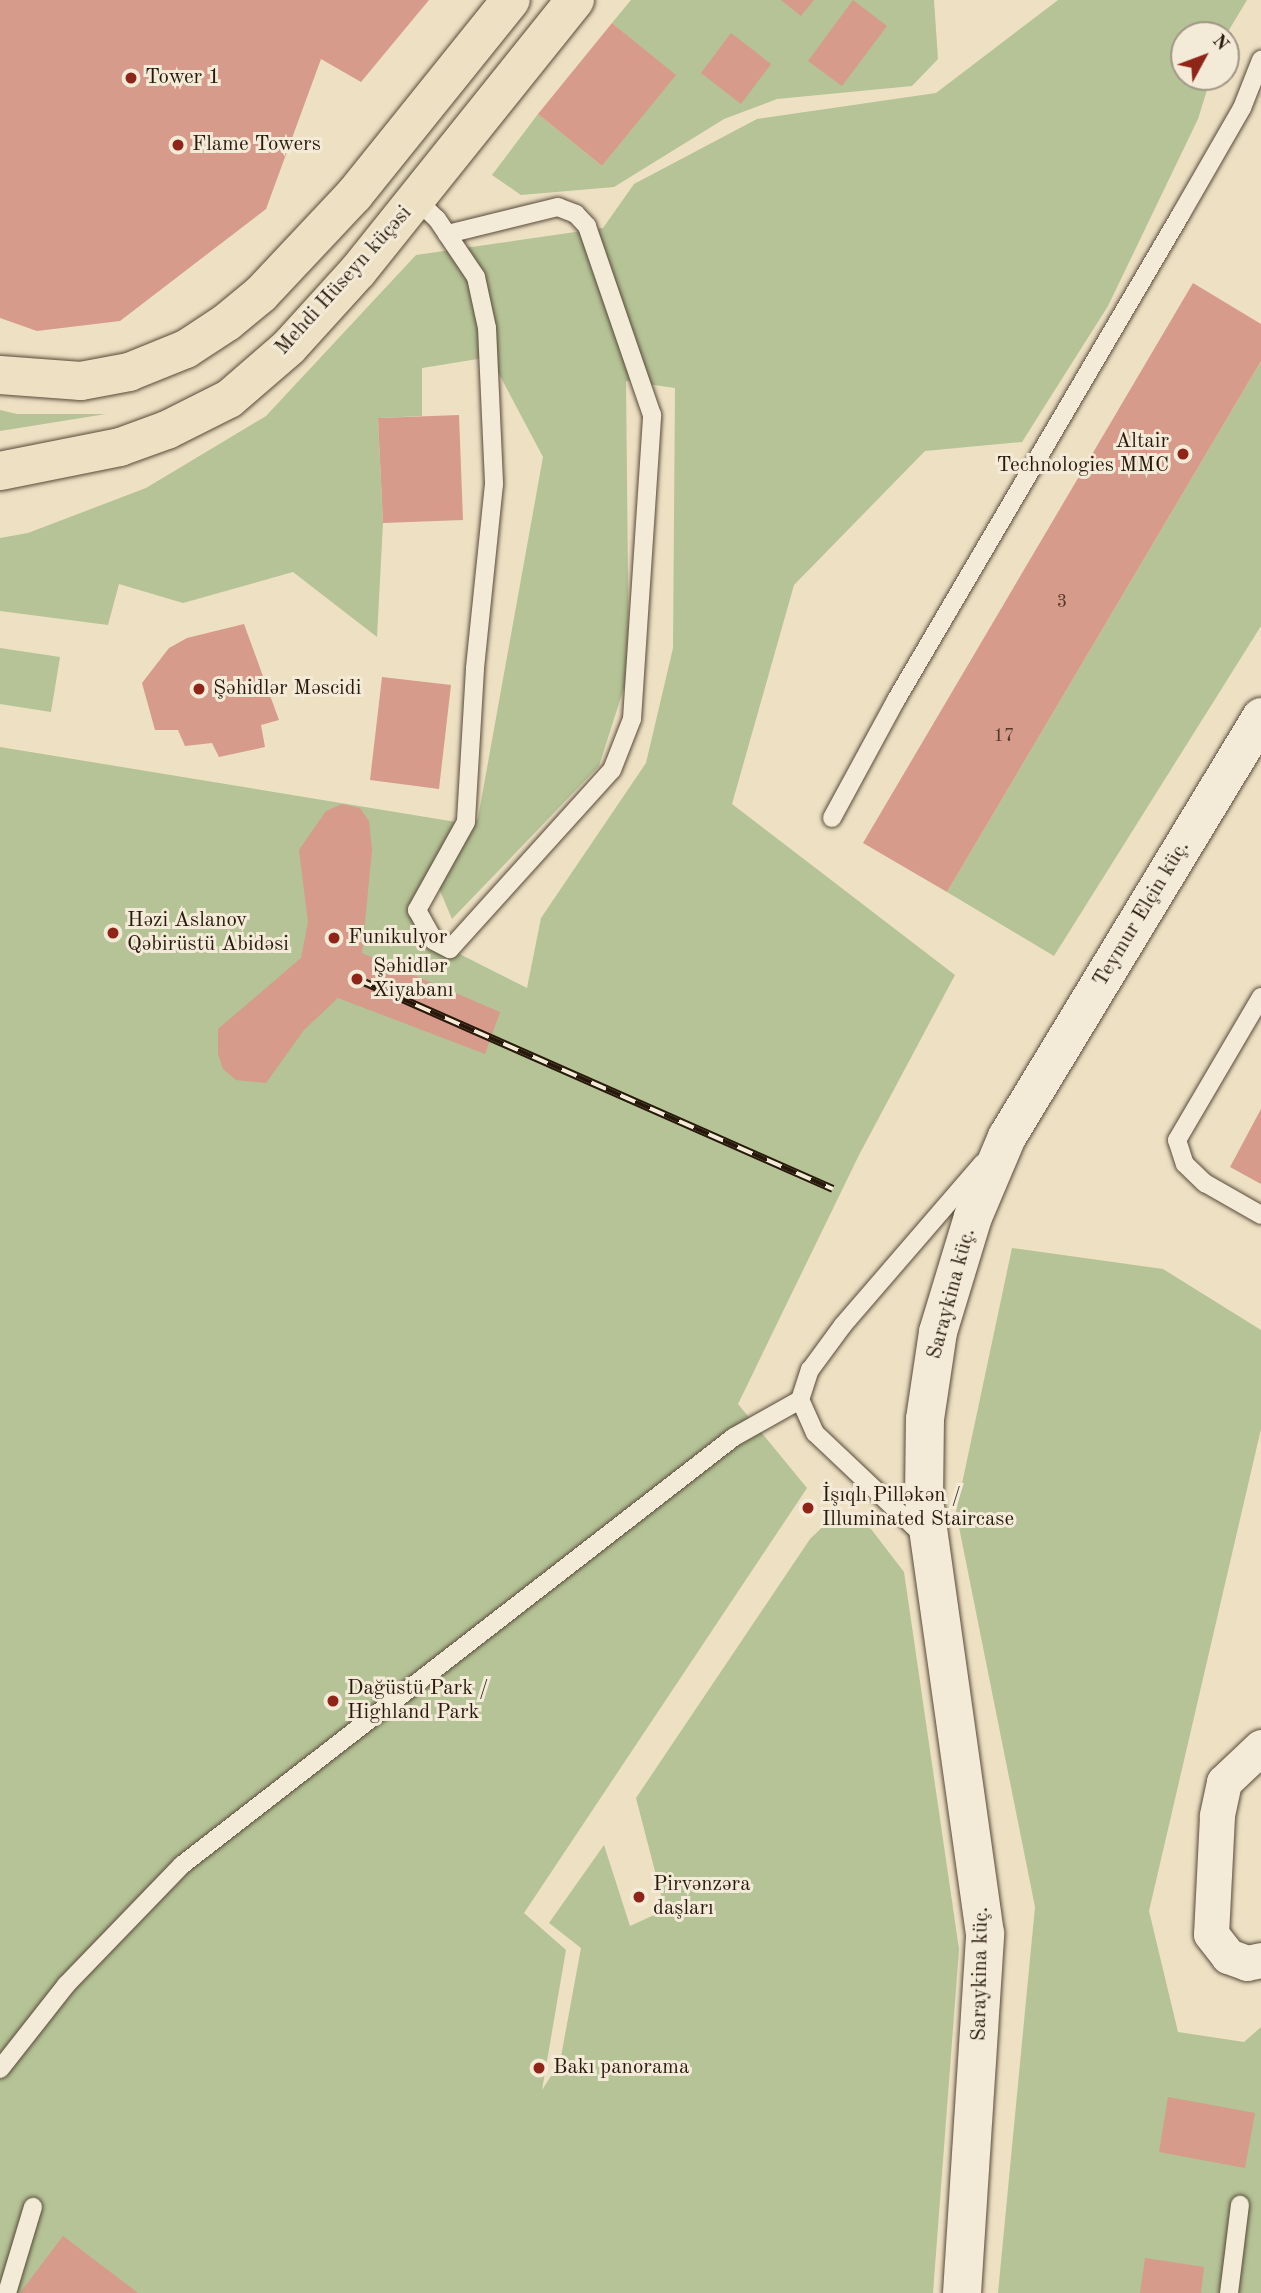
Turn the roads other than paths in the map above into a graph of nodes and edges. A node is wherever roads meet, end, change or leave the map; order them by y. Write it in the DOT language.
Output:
graph roads {
  1 [pos="511,0"];
  2 [pos="575,0"];
  3 [pos="1261,60"];
  4 [pos="416,199"];
  5 [pos="447,234"];
  6 [pos="0,375"];
  7 [pos="0,471"];
  8 [pos="1261,718"];
  9 [pos="832,818"];
  10 [pos="1261,997"];
  11 [pos="1014,1123"];
  12 [pos="1261,1215"];
  13 [pos="800,1400"];
  14 [pos="929,1540"];
  15 [pos="1261,1747"];
  16 [pos="1261,1960"];
  17 [pos="0,2069"];
  18 [pos="1240,2205"];
  19 [pos="33,2207"];
  20 [pos="7,2293"];
  21 [pos="961,2293"];
  22 [pos="1229,2293"];
  1 -- 6 [label="main road"];
  2 -- 4 [label="main road, Mehdi Hüseyn küçəsi"];
  3 -- 9 [label="lane"];
  4 -- 5 [label="lane"];
  4 -- 7 [label="main road, Mehdi Hüseyn küçəsi"];
  5 -- 5 [label="lane"];
  8 -- 11 [label="street, Teymur Elçin küç."];
  10 -- 12 [label="lane"];
  11 -- 13 [label="lane"];
  11 -- 14 [label="street, Saraykina küç."];
  13 -- 14 [label="lane"];
  13 -- 17 [label="lane"];
  14 -- 21 [label="street, Saraykina küç."];
  15 -- 16 [label="street"];
  18 -- 22 [label="lane"];
  19 -- 20 [label="lane"];
}
